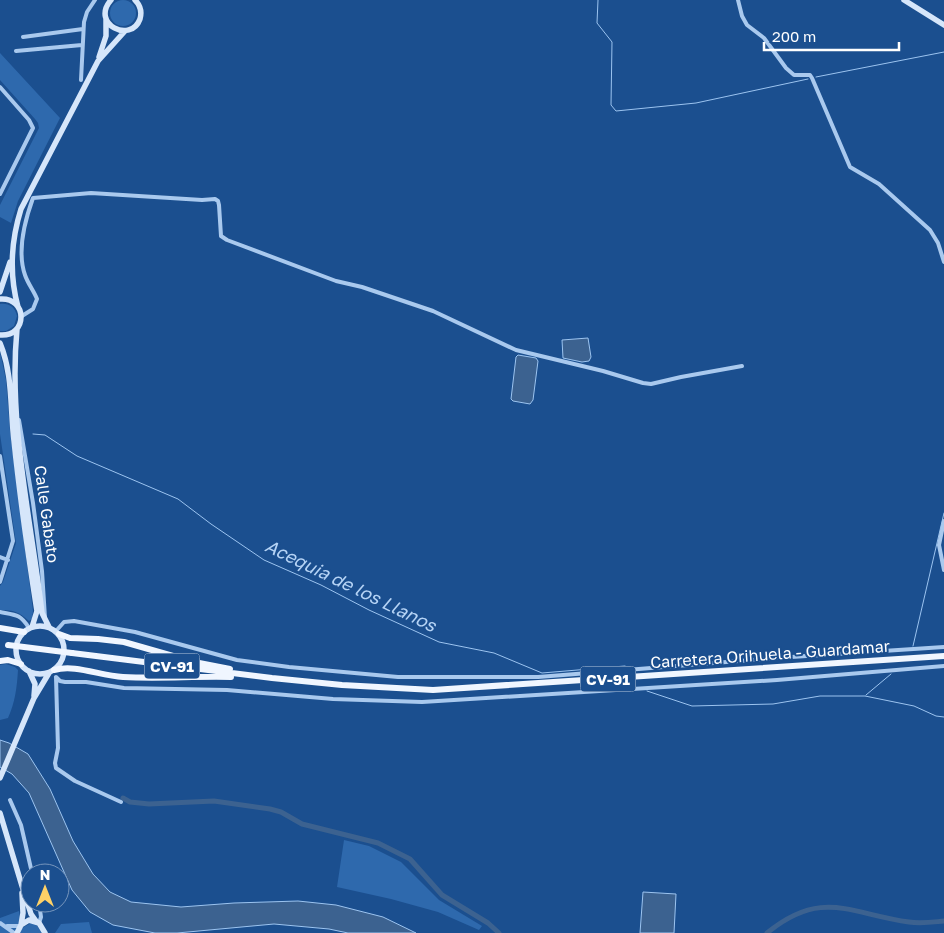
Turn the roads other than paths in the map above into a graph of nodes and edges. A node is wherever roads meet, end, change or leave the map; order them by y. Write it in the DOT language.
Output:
graph roads {
  1 [pos="95,0"];
  2 [pos="103,0"];
  3 [pos="111,0"];
  4 [pos="135,0"];
  5 [pos="738,0"];
  6 [pos="904,0"];
  7 [pos="106,8"];
  8 [pos="106,18"];
  9 [pos="944,25"];
  10 [pos="82,29"];
  11 [pos="125,30"];
  12 [pos="23,37"];
  13 [pos="82,46"];
  14 [pos="16,51"];
  15 [pos="98,61"];
  16 [pos="81,80"];
  17 [pos="0,87"];
  18 [pos="0,194"];
  19 [pos="12,252"];
  20 [pos="944,262"];
  21 [pos="0,292"];
  22 [pos="0,300"];
  23 [pos="18,307"];
  24 [pos="22,316"];
  25 [pos="17,330"];
  26 [pos="0,335"];
  27 [pos="0,344"];
  28 [pos="742,366"];
  29 [pos="0,456"];
  30 [pos="944,521"];
  31 [pos="0,557"];
  32 [pos="8,560"];
  33 [pos="944,570"];
  34 [pos="0,582"];
  35 [pos="0,612"];
  36 [pos="49,627"];
  37 [pos="0,628"];
  38 [pos="28,629"];
  39 [pos="57,632"];
  40 [pos="0,644"];
  41 [pos="944,647"];
  42 [pos="944,656"];
  43 [pos="0,661"];
  44 [pos="21,664"];
  45 [pos="944,666"];
  46 [pos="28,671"];
  47 [pos="53,673"];
  48 [pos="272,678"];
  49 [pos="34,698"];
  50 [pos="1,776"];
  51 [pos="10,800"];
  52 [pos="121,802"];
  53 [pos="0,813"];
  54 [pos="30,863"];
  55 [pos="20,879"];
  56 [pos="23,913"];
  57 [pos="31,913"];
  58 [pos="40,913"];
  59 [pos="38,922"];
  60 [pos="0,923"];
  61 [pos="20,925"];
  62 [pos="7,926"];
  63 [pos="15,933"];
  64 [pos="45,933"];
  1 -- 10 [label="street"];
  2 -- 7 [label="street"];
  3 -- 7 [label="main road"];
  4 -- 11 [label="main road"];
  5 -- 20 [label="street"];
  6 -- 9 [label="main road"];
  7 -- 8 [label="main road"];
  8 -- 11 [label="main road"];
  8 -- 15 [label="main road"];
  10 -- 12 [label="street"];
  10 -- 13 [label="street"];
  11 -- 15 [label="main road"];
  13 -- 14 [label="street"];
  13 -- 16 [label="street"];
  15 -- 19 [label="main road"];
  17 -- 18 [label="street"];
  19 -- 21 [label="main road"];
  19 -- 23 [label="main road"];
  22 -- 23 [label="main road"];
  23 -- 24 [label="main road"];
  24 -- 25 [label="main road"];
  24 -- 28 [label="street"];
  25 -- 26 [label="main road"];
  25 -- 36 [label="main road"];
  27 -- 38 [label="main road"];
  29 -- 32 [label="street"];
  30 -- 33 [label="street"];
  31 -- 32 [label="street"];
  32 -- 34 [label="street"];
  35 -- 38 [label="street"];
  36 -- 38 [label="main road"];
  36 -- 39 [label="main road"];
  37 -- 38 [label="main road"];
  38 -- 44 [label="main road"];
  39 -- 41 [label="street"];
  39 -- 47 [label="main road"];
  39 -- 48 [label="main road"];
  40 -- 48 [label="main road, Carretera Orihuela - Guardamar / CV-91, bridge"];
  42 -- 48 [label="main road, Carretera Orihuela - Guardamar / CV-91"];
  43 -- 44 [label="main road"];
  44 -- 46 [label="main road"];
  45 -- 47 [label="street"];
  46 -- 47 [label="main road"];
  46 -- 49 [label="main road"];
  47 -- 48 [label="main road"];
  47 -- 49 [label="main road"];
  47 -- 52 [label="street"];
  49 -- 50 [label="main road"];
  51 -- 54 [label="street"];
  53 -- 55 [label="main road"];
  56 -- 61 [label="main road"];
  57 -- 59 [label="main road"];
  58 -- 59 [label="street"];
  59 -- 61 [label="main road"];
  59 -- 64 [label="main road"];
  60 -- 62 [label="street"];
  61 -- 62 [label="street"];
  61 -- 63 [label="main road"];
  62 -- 63 [label="street"];
}
